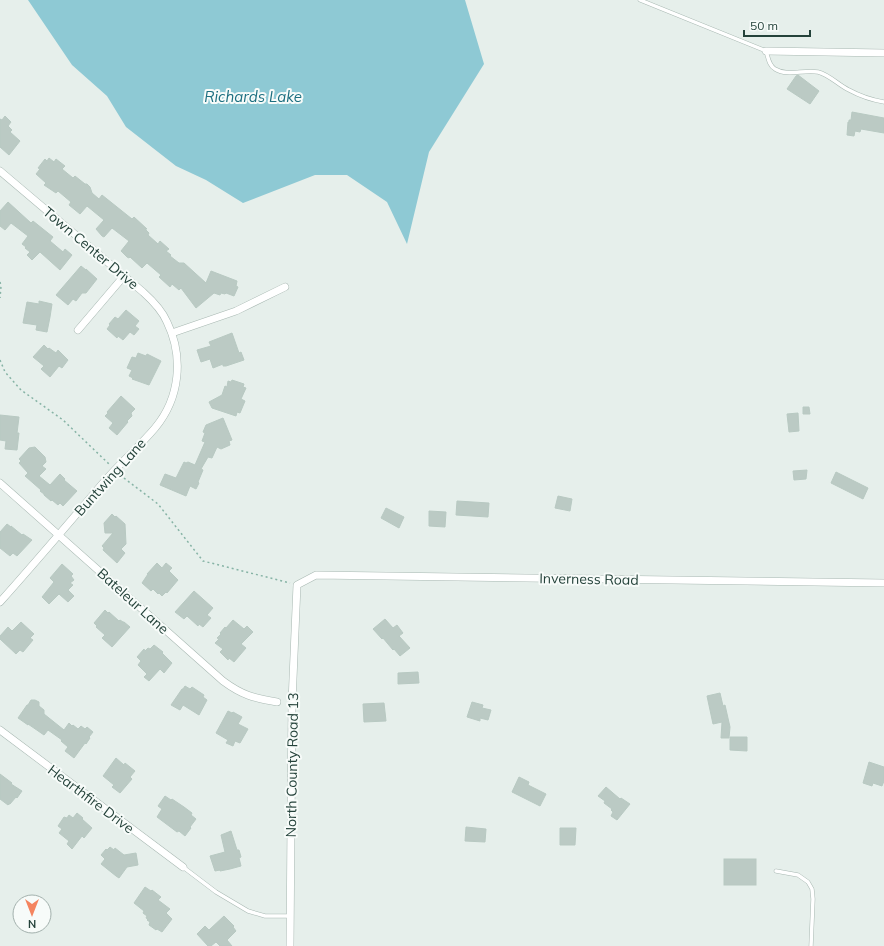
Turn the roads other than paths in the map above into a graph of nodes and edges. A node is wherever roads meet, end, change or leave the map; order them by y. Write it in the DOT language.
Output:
graph roads {
  1 [pos="640,0"];
  2 [pos="766,51"];
  3 [pos="884,52"];
  4 [pos="884,102"];
  5 [pos="0,171"];
  6 [pos="124,276"];
  7 [pos="285,287"];
  8 [pos="78,330"];
  9 [pos="172,334"];
  10 [pos="0,483"];
  11 [pos="59,535"];
  12 [pos="884,583"];
  13 [pos="297,585"];
  14 [pos="0,602"];
  15 [pos="277,702"];
  16 [pos="0,730"];
  17 [pos="183,867"];
  18 [pos="776,871"];
  19 [pos="290,916"];
  20 [pos="290,946"];
  21 [pos="811,946"];
  1 -- 2 [label="lane"];
  2 -- 3 [label="street"];
  2 -- 4 [label="lane"];
  5 -- 6 [label="street, Town Center Drive"];
  6 -- 8 [label="street"];
  6 -- 9 [label="street, Town Center Drive"];
  7 -- 9 [label="street"];
  9 -- 11 [label="street, Buntwing Lane"];
  10 -- 11 [label="street, Bateleur Lane"];
  11 -- 14 [label="street, Buntwing Lane"];
  11 -- 15 [label="street, Bateleur Lane"];
  12 -- 13 [label="street, Inverness Road"];
  13 -- 19 [label="street, North County Road 13"];
  16 -- 17 [label="street, Hearthfire Drive"];
  17 -- 19 [label="lane"];
  18 -- 21 [label="lane"];
  19 -- 20 [label="street, North County Road 13"];
}
